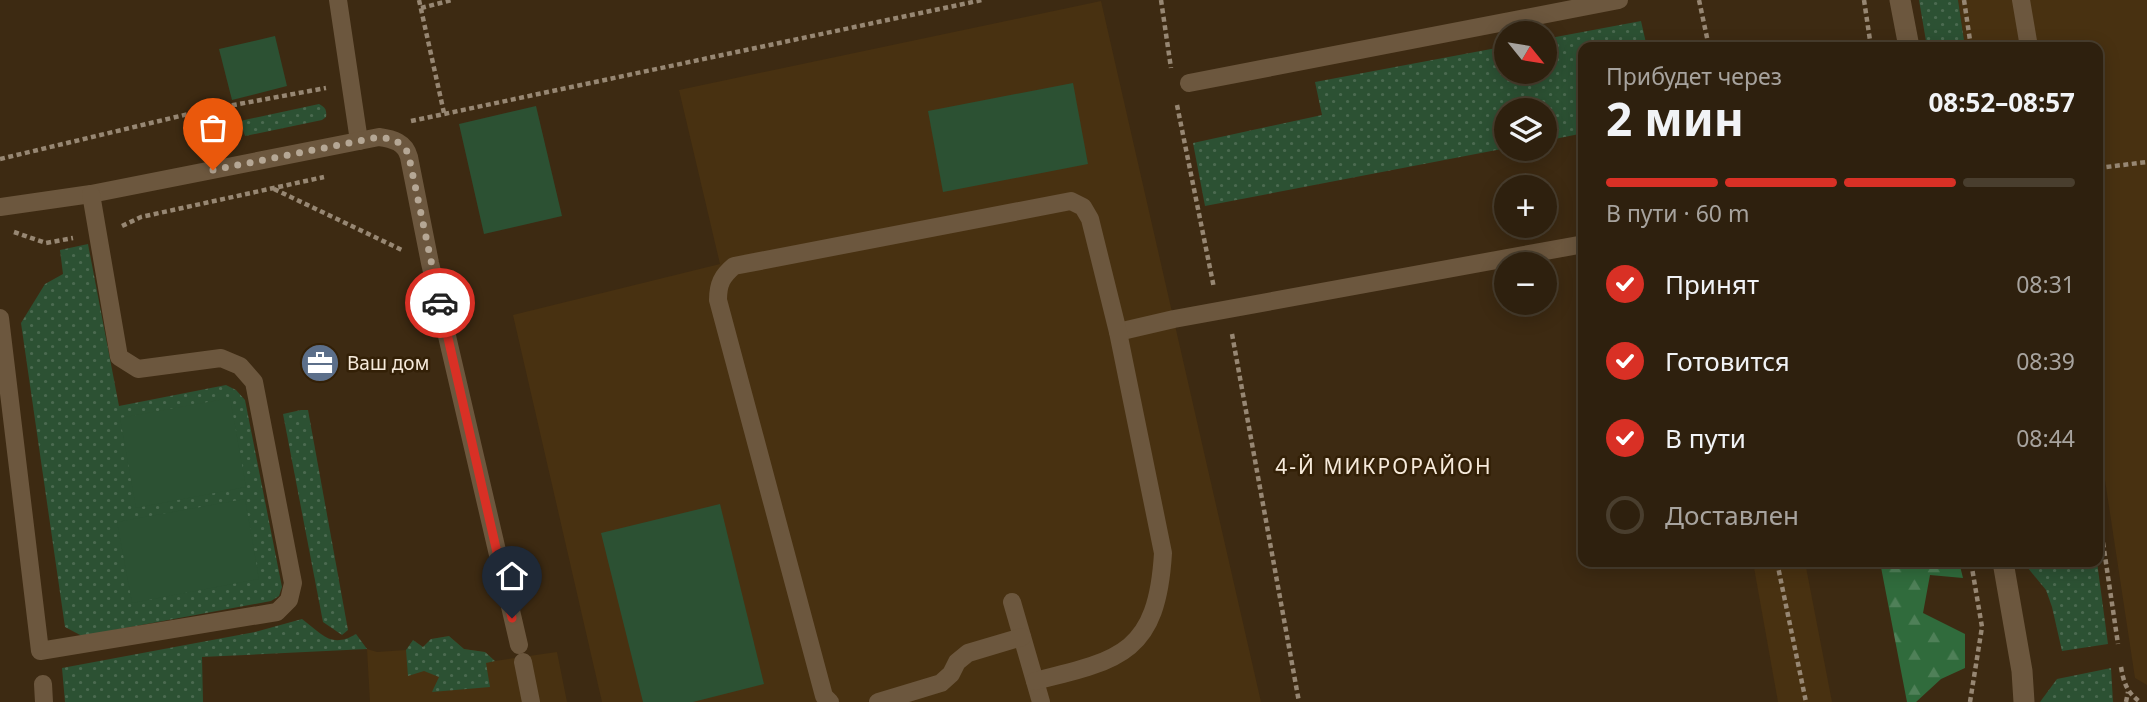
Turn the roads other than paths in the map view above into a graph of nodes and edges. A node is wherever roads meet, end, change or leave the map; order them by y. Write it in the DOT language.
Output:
graph roads {
  1 [pos="338,0"];
  2 [pos="1619,0"];
  3 [pos="1900,0"];
  4 [pos="2021,0"];
  5 [pos="1908,42"];
  6 [pos="2028,42"];
  7 [pos="1189,83"];
  8 [pos="359,141"];
  9 [pos="91,194"];
  10 [pos="0,207"];
  11 [pos="1578,245"];
  12 [pos="0,318"];
  13 [pos="1118,332"];
  14 [pos="2004,567"];
  15 [pos="1012,602"];
  16 [pos="1023,637"];
  17 [pos="1035,681"];
  18 [pos="531,702"];
  19 [pos="830,702"];
  20 [pos="878,702"];
  21 [pos="1041,702"];
  22 [pos="2024,702"];
  1 -- 8 [label="lane"];
  2 -- 7 [label="lane"];
  3 -- 5 [label="street"];
  4 -- 6 [label="lane"];
  8 -- 9 [label="lane"];
  8 -- 18 [label="lane"];
  9 -- 10 [label="lane"];
  9 -- 12 [label="lane"];
  11 -- 13 [label="lane"];
  13 -- 17 [label="lane"];
  13 -- 19 [label="lane"];
  14 -- 22 [label="street"];
  15 -- 16 [label="lane"];
  16 -- 17 [label="lane"];
  16 -- 20 [label="lane"];
  17 -- 21 [label="lane"];
}
